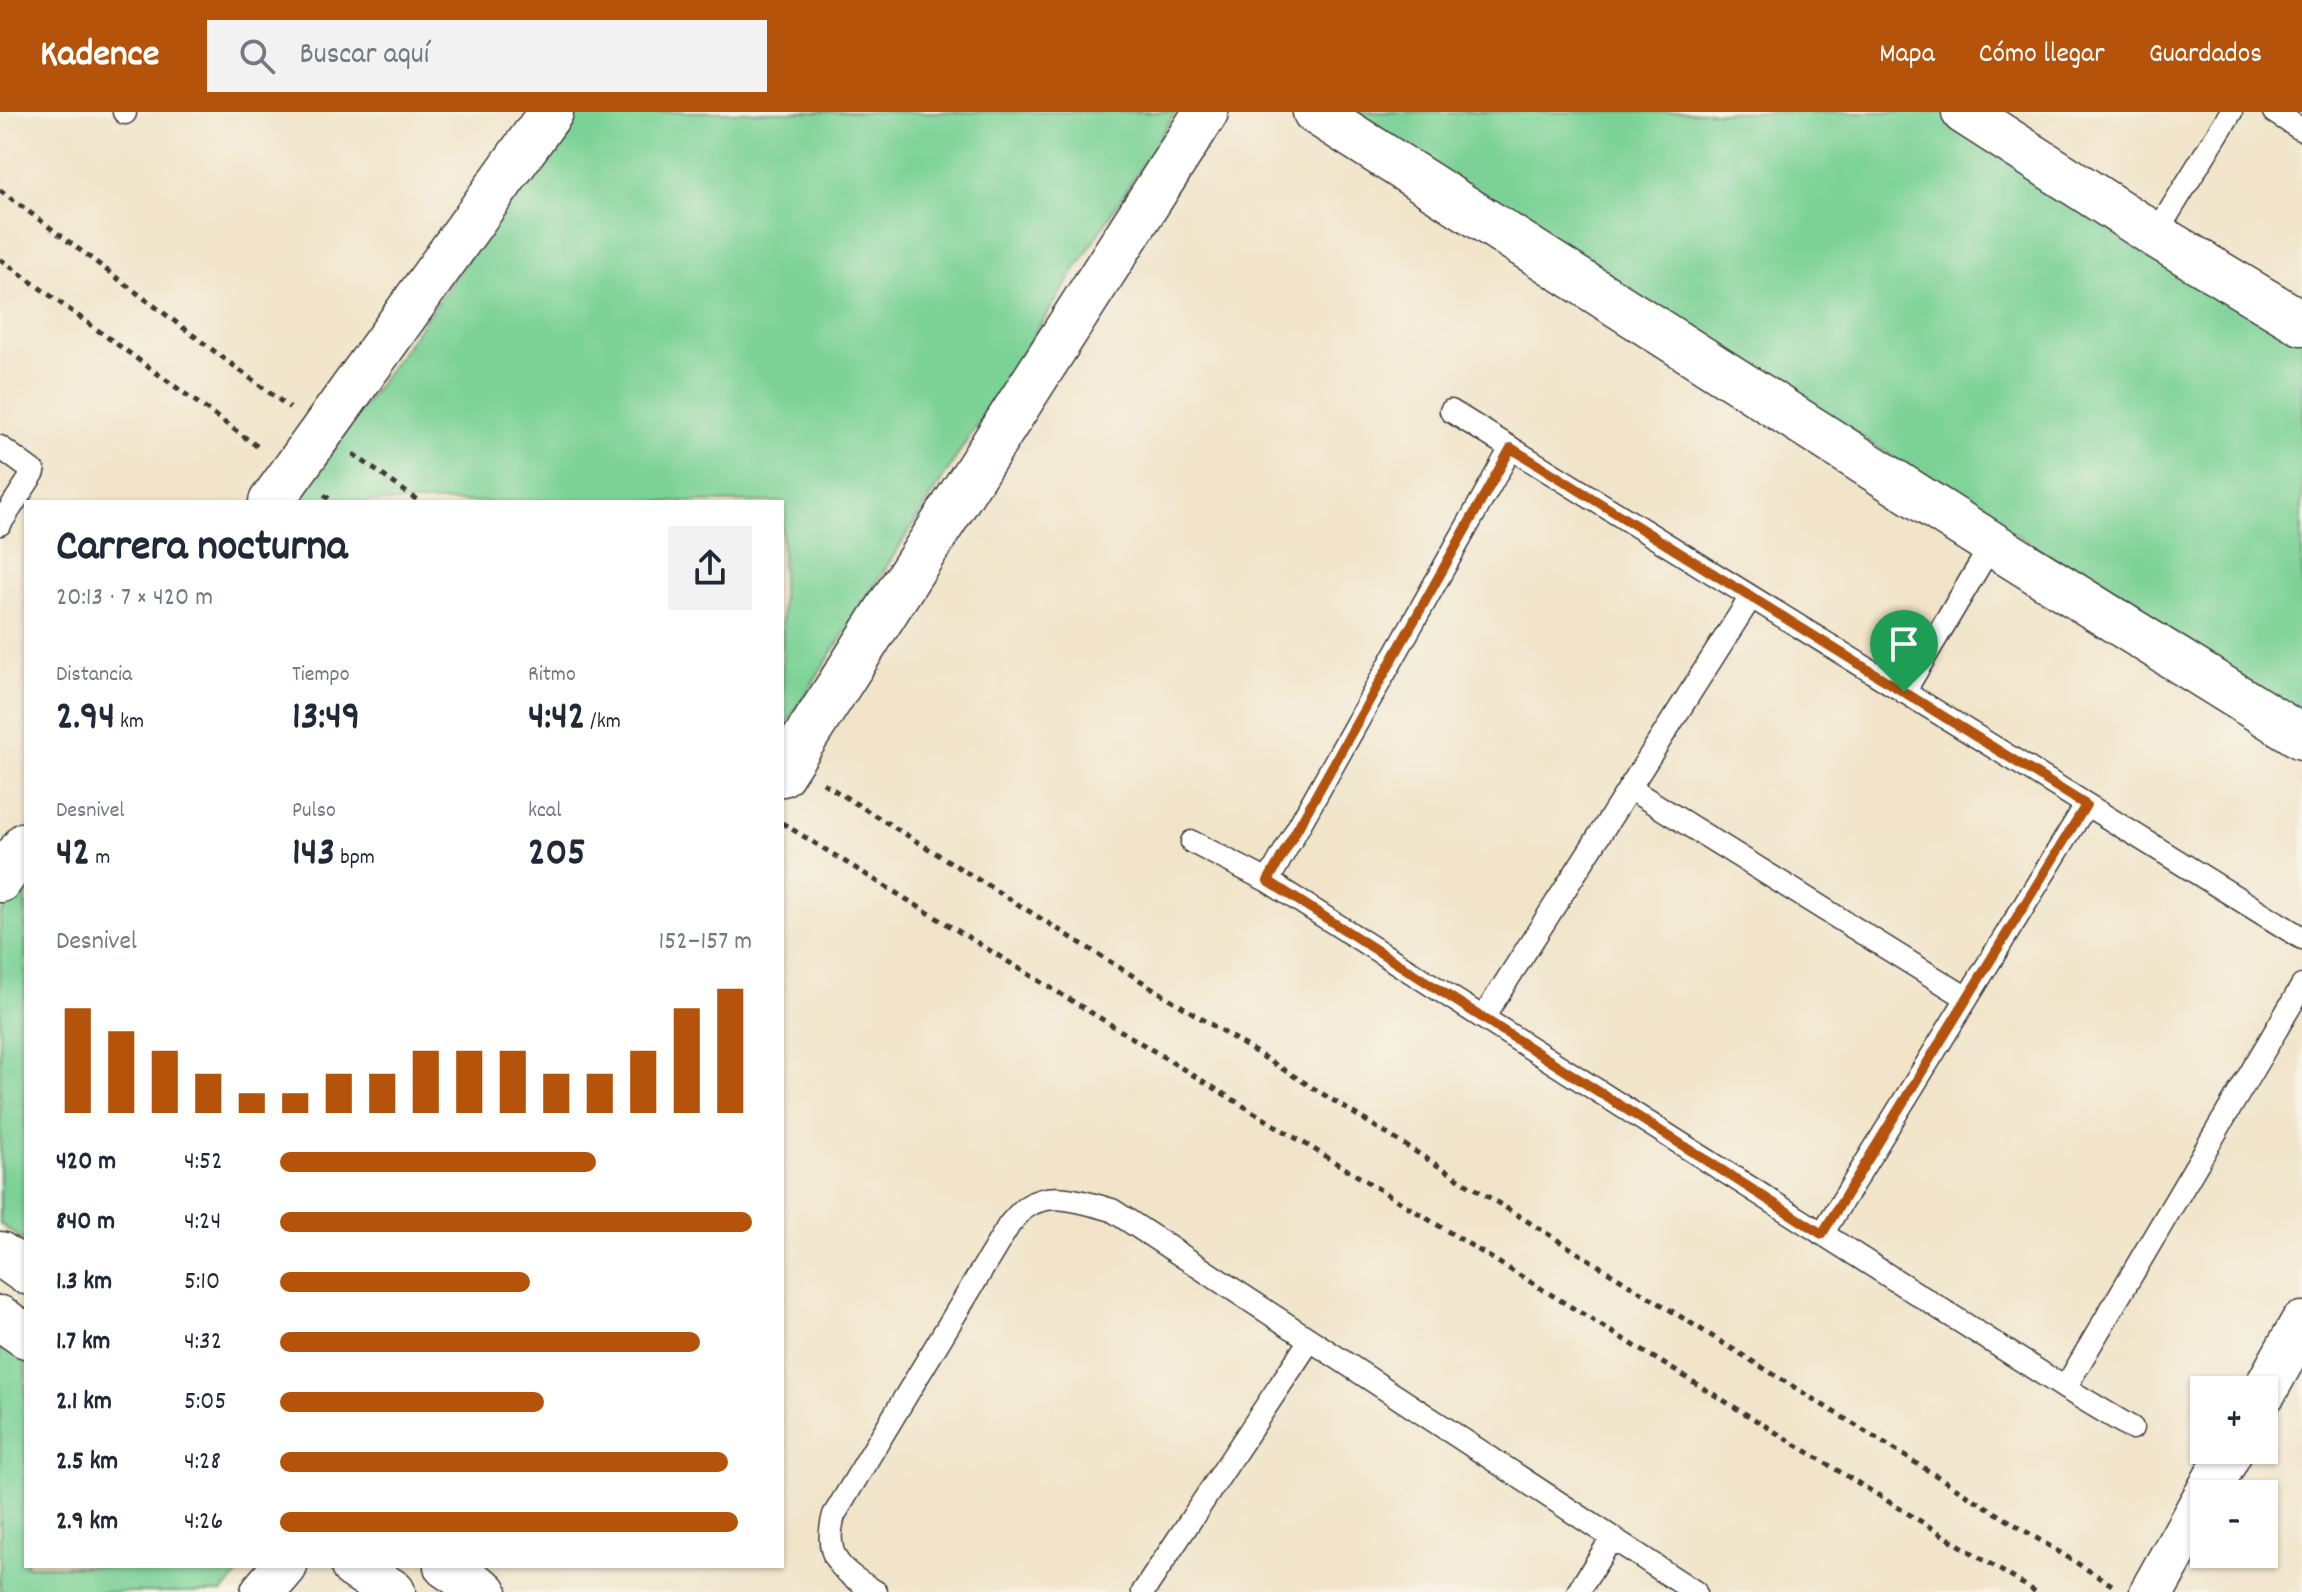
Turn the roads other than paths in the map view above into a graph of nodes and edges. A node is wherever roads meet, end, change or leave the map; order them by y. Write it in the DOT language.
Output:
graph roads {
  1 [pos="551,112"];
  2 [pos="1206,112"];
  3 [pos="1315,112"];
  4 [pos="1964,112"];
  5 [pos="2231,112"];
  6 [pos="2274,112"];
  7 [pos="2302,130"];
  8 [pos="2155,235"];
  9 [pos="2302,323"];
  10 [pos="1451,411"];
  11 [pos="0,447"];
  12 [pos="1511,448"];
  13 [pos="282,487"];
  14 [pos="0,524"];
  15 [pos="1992,544"];
  16 [pos="1751,597"];
  17 [pos="1904,692"];
  18 [pos="2302,737"];
  19 [pos="786,768"];
  20 [pos="1629,788"];
  21 [pos="2086,805"];
  22 [pos="1192,842"];
  23 [pos="24,847"];
  24 [pos="0,880"];
  25 [pos="1268,881"];
  26 [pos="2302,938"];
  27 [pos="2302,986"];
  28 [pos="1967,998"];
  29 [pos="1483,1018"];
  30 [pos="1822,1234"];
  31 [pos="0,1254"];
  32 [pos="24,1271"];
  33 [pos="0,1318"];
  34 [pos="2302,1324"];
  35 [pos="24,1335"];
  36 [pos="1310,1340"];
  37 [pos="2273,1376"];
  38 [pos="2065,1388"];
  39 [pos="2132,1428"];
  40 [pos="2190,1524"];
  41 [pos="1612,1538"];
  42 [pos="283,1568"];
  43 [pos="356,1568"];
  44 [pos="449,1568"];
  45 [pos="263,1592"];
  46 [pos="393,1592"];
  47 [pos="485,1592"];
  48 [pos="876,1592"];
  49 [pos="1143,1592"];
  50 [pos="1578,1592"];
  51 [pos="1695,1592"];
  52 [pos="2152,1592"];
  1 -- 13 [label="street"];
  2 -- 19 [label="street"];
  3 -- 15 [label="street"];
  4 -- 8 [label="street"];
  5 -- 8 [label="lane"];
  6 -- 7 [label="lane"];
  8 -- 9 [label="street"];
  10 -- 12 [label="lane"];
  11 -- 14 [label="lane"];
  12 -- 16 [label="lane"];
  12 -- 25 [label="lane"];
  15 -- 17 [label="lane"];
  15 -- 18 [label="street"];
  16 -- 17 [label="lane"];
  16 -- 20 [label="lane"];
  17 -- 21 [label="lane"];
  20 -- 28 [label="lane"];
  20 -- 29 [label="lane"];
  21 -- 26 [label="lane"];
  21 -- 28 [label="lane"];
  22 -- 25 [label="lane"];
  23 -- 24 [label="street"];
  25 -- 29 [label="lane"];
  27 -- 38 [label="lane"];
  28 -- 30 [label="lane"];
  29 -- 30 [label="lane"];
  30 -- 38 [label="lane"];
  31 -- 32 [label="street"];
  33 -- 35 [label="street"];
  34 -- 37 [label="street"];
  36 -- 41 [label="lane"];
  36 -- 48 [label="lane"];
  36 -- 49 [label="lane"];
  38 -- 39 [label="lane"];
  40 -- 52 [label="street"];
  41 -- 50 [label="lane"];
  41 -- 51 [label="lane"];
  42 -- 45 [label="street"];
  43 -- 46 [label="street"];
  44 -- 47 [label="street"];
}
